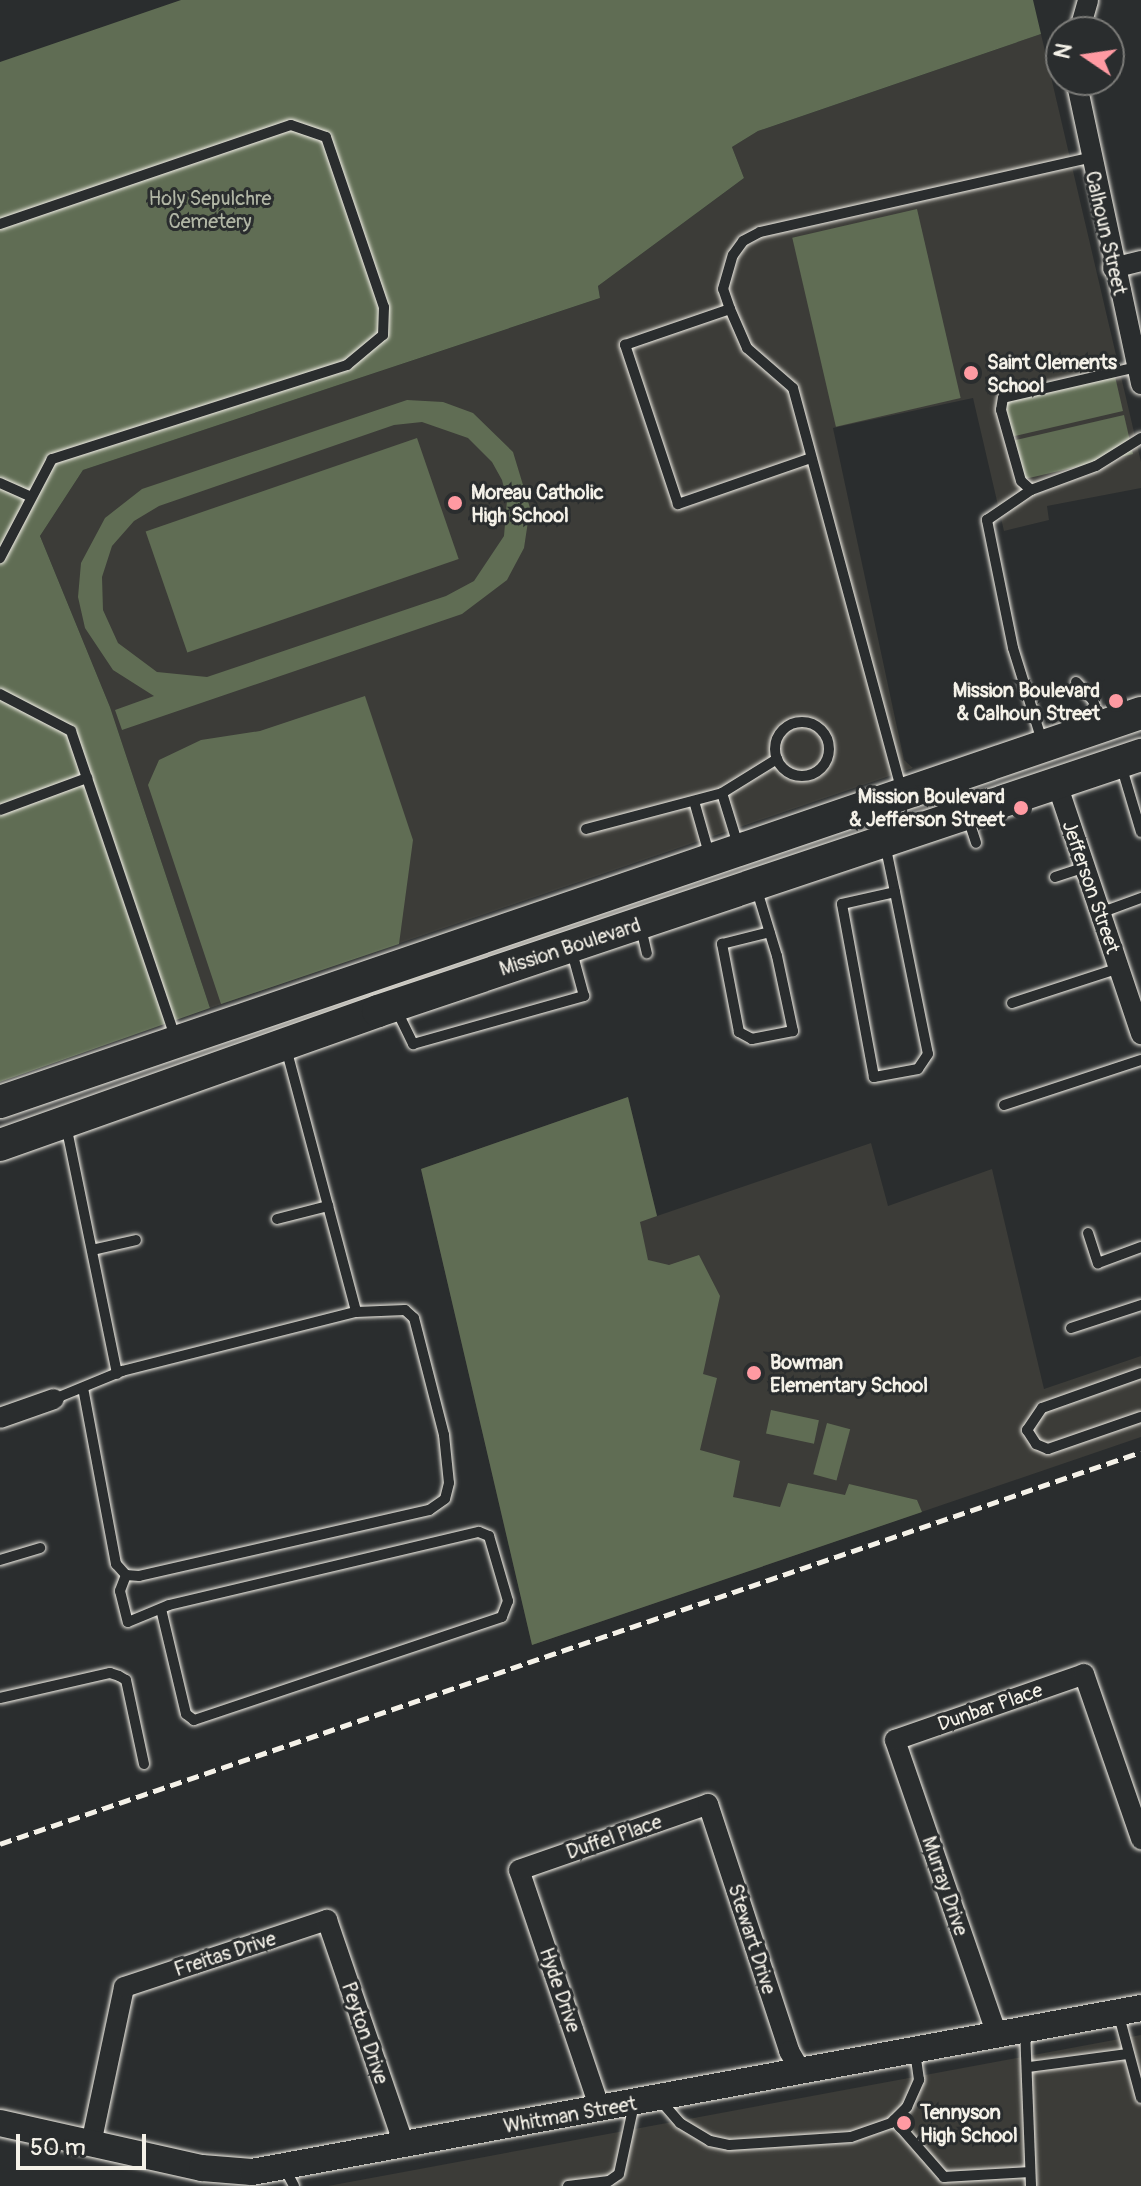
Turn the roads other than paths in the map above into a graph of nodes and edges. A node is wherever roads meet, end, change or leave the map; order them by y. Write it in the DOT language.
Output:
graph roads {
  1 [pos="1079,96"];
  2 [pos="1089,158"];
  3 [pos="0,224"];
  4 [pos="1141,261"];
  5 [pos="1113,268"];
  6 [pos="730,309"];
  7 [pos="1139,376"];
  8 [pos="1141,438"];
  9 [pos="811,458"];
  10 [pos="0,483"];
  11 [pos="1031,490"];
  12 [pos="29,496"];
  13 [pos="0,558"];
  14 [pos="1076,682"];
  15 [pos="0,694"];
  16 [pos="1141,713"];
  17 [pos="1101,727"];
  18 [pos="1044,747"];
  19 [pos="777,759"];
  20 [pos="1130,759"];
  21 [pos="87,778"];
  22 [pos="1057,784"];
  23 [pos="722,793"];
  24 [pos="902,793"];
  25 [pos="694,801"];
  26 [pos="0,810"];
  27 [pos="586,829"];
  28 [pos="1141,832"];
  29 [pos="900,837"];
  30 [pos="724,852"];
  31 [pos="1085,867"];
  32 [pos="1055,877"];
  33 [pos="756,885"];
  34 [pos="895,892"];
  35 [pos="1141,898"];
  36 [pos="1100,913"];
  37 [pos="770,932"];
  38 [pos="571,947"];
  39 [pos="1119,968"];
  40 [pos="365,974"];
  41 [pos="1012,1003"];
  42 [pos="394,1006"];
  43 [pos="1140,1029"];
  44 [pos="176,1039"];
  45 [pos="285,1043"];
  46 [pos="1141,1060"];
  47 [pos="0,1102"];
  48 [pos="1004,1105"];
  49 [pos="65,1122"];
  50 [pos="0,1145"];
  51 [pos="328,1206"];
  52 [pos="277,1219"];
  53 [pos="1088,1233"];
  54 [pos="136,1240"];
  55 [pos="1141,1247"];
  56 [pos="92,1250"];
  57 [pos="1141,1305"];
  58 [pos="356,1312"];
  59 [pos="1071,1328"];
  60 [pos="1141,1373"];
  61 [pos="117,1374"];
  62 [pos="83,1388"];
  63 [pos="54,1399"];
  64 [pos="1141,1417"];
  65 [pos="0,1418"];
  66 [pos="40,1548"];
  67 [pos="0,1560"];
  68 [pos="126,1575"];
  69 [pos="161,1609"];
  70 [pos="0,1698"];
  71 [pos="895,1740"];
  72 [pos="144,1764"];
  73 [pos="708,1804"];
  74 [pos="1141,1839"];
  75 [pos="519,1870"];
  76 [pos="327,1920"];
  77 [pos="1130,2010"];
  78 [pos="1024,2027"];
  79 [pos="996,2032"];
  80 [pos="915,2048"];
  81 [pos="1128,2054"];
  82 [pos="1029,2067"];
  83 [pos="801,2072"];
  84 [pos="1141,2098"];
  85 [pos="646,2101"];
  86 [pos="600,2109"];
  87 [pos="894,2120"];
  88 [pos="0,2123"];
  89 [pos="91,2144"];
  90 [pos="404,2145"];
  91 [pos="1030,2172"];
  92 [pos="289,2177"];
  93 [pos="229,2179"];
  94 [pos="568,2186"];
  95 [pos="1031,2186"];
  1 -- 2 [label="street, Calhoun Street"];
  2 -- 5 [label="street, Calhoun Street"];
  2 -- 6 [label="lane"];
  3 -- 12 [label="lane"];
  4 -- 5 [label="street"];
  5 -- 7 [label="street, Calhoun Street"];
  6 -- 9 [label="lane"];
  6 -- 9 [label="lane"];
  7 -- 11 [label="lane"];
  8 -- 11 [label="lane"];
  9 -- 24 [label="lane"];
  10 -- 12 [label="lane"];
  11 -- 18 [label="lane"];
  12 -- 13 [label="lane"];
  14 -- 17 [label="lane"];
  15 -- 21 [label="lane"];
  16 -- 17 [label="main road, Mission Boulevard"];
  17 -- 18 [label="main road, Mission Boulevard"];
  18 -- 24 [label="main road, Mission Boulevard"];
  19 -- 19 [label="lane"];
  19 -- 23 [label="lane"];
  20 -- 22 [label="main road, Mission Boulevard"];
  20 -- 28 [label="lane"];
  21 -- 26 [label="lane"];
  21 -- 44 [label="lane"];
  22 -- 29 [label="main road, Mission Boulevard"];
  22 -- 31 [label="street, Jefferson Street"];
  23 -- 25 [label="lane"];
  23 -- 30 [label="lane"];
  24 -- 29 [label="main road"];
  24 -- 30 [label="main road, Mission Boulevard"];
  25 -- 27 [label="lane"];
  25 -- 30 [label="lane"];
  29 -- 33 [label="main road, Mission Boulevard"];
  29 -- 34 [label="lane"];
  30 -- 40 [label="main road, Mission Boulevard"];
  31 -- 32 [label="lane"];
  31 -- 36 [label="street, Jefferson Street"];
  33 -- 37 [label="lane"];
  33 -- 38 [label="main road, Mission Boulevard"];
  34 -- 34 [label="lane"];
  35 -- 36 [label="lane"];
  36 -- 39 [label="street, Jefferson Street"];
  37 -- 37 [label="lane"];
  38 -- 42 [label="main road, Mission Boulevard"];
  38 -- 42 [label="lane"];
  39 -- 41 [label="lane"];
  39 -- 43 [label="street, Jefferson Street"];
  40 -- 44 [label="main road, Mission Boulevard"];
  40 -- 45 [label="main road"];
  42 -- 45 [label="main road, Mission Boulevard"];
  44 -- 47 [label="main road, Mission Boulevard"];
  45 -- 49 [label="main road, Mission Boulevard"];
  45 -- 51 [label="lane"];
  46 -- 48 [label="lane"];
  49 -- 50 [label="main road, Mission Boulevard"];
  49 -- 56 [label="lane"];
  51 -- 52 [label="lane"];
  51 -- 58 [label="lane"];
  53 -- 55 [label="lane"];
  54 -- 56 [label="lane"];
  56 -- 61 [label="lane"];
  57 -- 59 [label="lane"];
  58 -- 61 [label="lane"];
  58 -- 68 [label="lane"];
  60 -- 64 [label="lane"];
  61 -- 62 [label="lane"];
  62 -- 63 [label="lane"];
  62 -- 68 [label="lane"];
  63 -- 65 [label="street"];
  66 -- 67 [label="lane"];
  68 -- 69 [label="lane"];
  69 -- 69 [label="lane"];
  70 -- 72 [label="lane"];
  71 -- 74 [label="street, Dunbar Place"];
  71 -- 79 [label="street, Murray Drive"];
  73 -- 75 [label="street, Duffel Place"];
  73 -- 83 [label="street, Stewart Drive"];
  75 -- 86 [label="street, Hyde Drive"];
  76 -- 89 [label="street, Freitas Drive"];
  76 -- 90 [label="street, Peyton Drive"];
  77 -- 78 [label="street, Whitman Street"];
  77 -- 81 [label="lane"];
  78 -- 79 [label="street, Whitman Street"];
  78 -- 82 [label="lane"];
  79 -- 80 [label="street, Whitman Street"];
  80 -- 83 [label="street, Whitman Street"];
  80 -- 87 [label="lane"];
  81 -- 82 [label="lane"];
  81 -- 84 [label="lane"];
  82 -- 91 [label="lane"];
  83 -- 85 [label="street, Whitman Street"];
  85 -- 86 [label="street, Whitman Street"];
  85 -- 87 [label="lane"];
  85 -- 94 [label="lane"];
  86 -- 90 [label="street, Whitman Street"];
  87 -- 91 [label="lane"];
  88 -- 89 [label="street, Whitman Street"];
  89 -- 93 [label="street, Whitman Street"];
  90 -- 92 [label="street, Whitman Street"];
  91 -- 95 [label="lane"];
  92 -- 93 [label="street, Whitman Street"];
}
